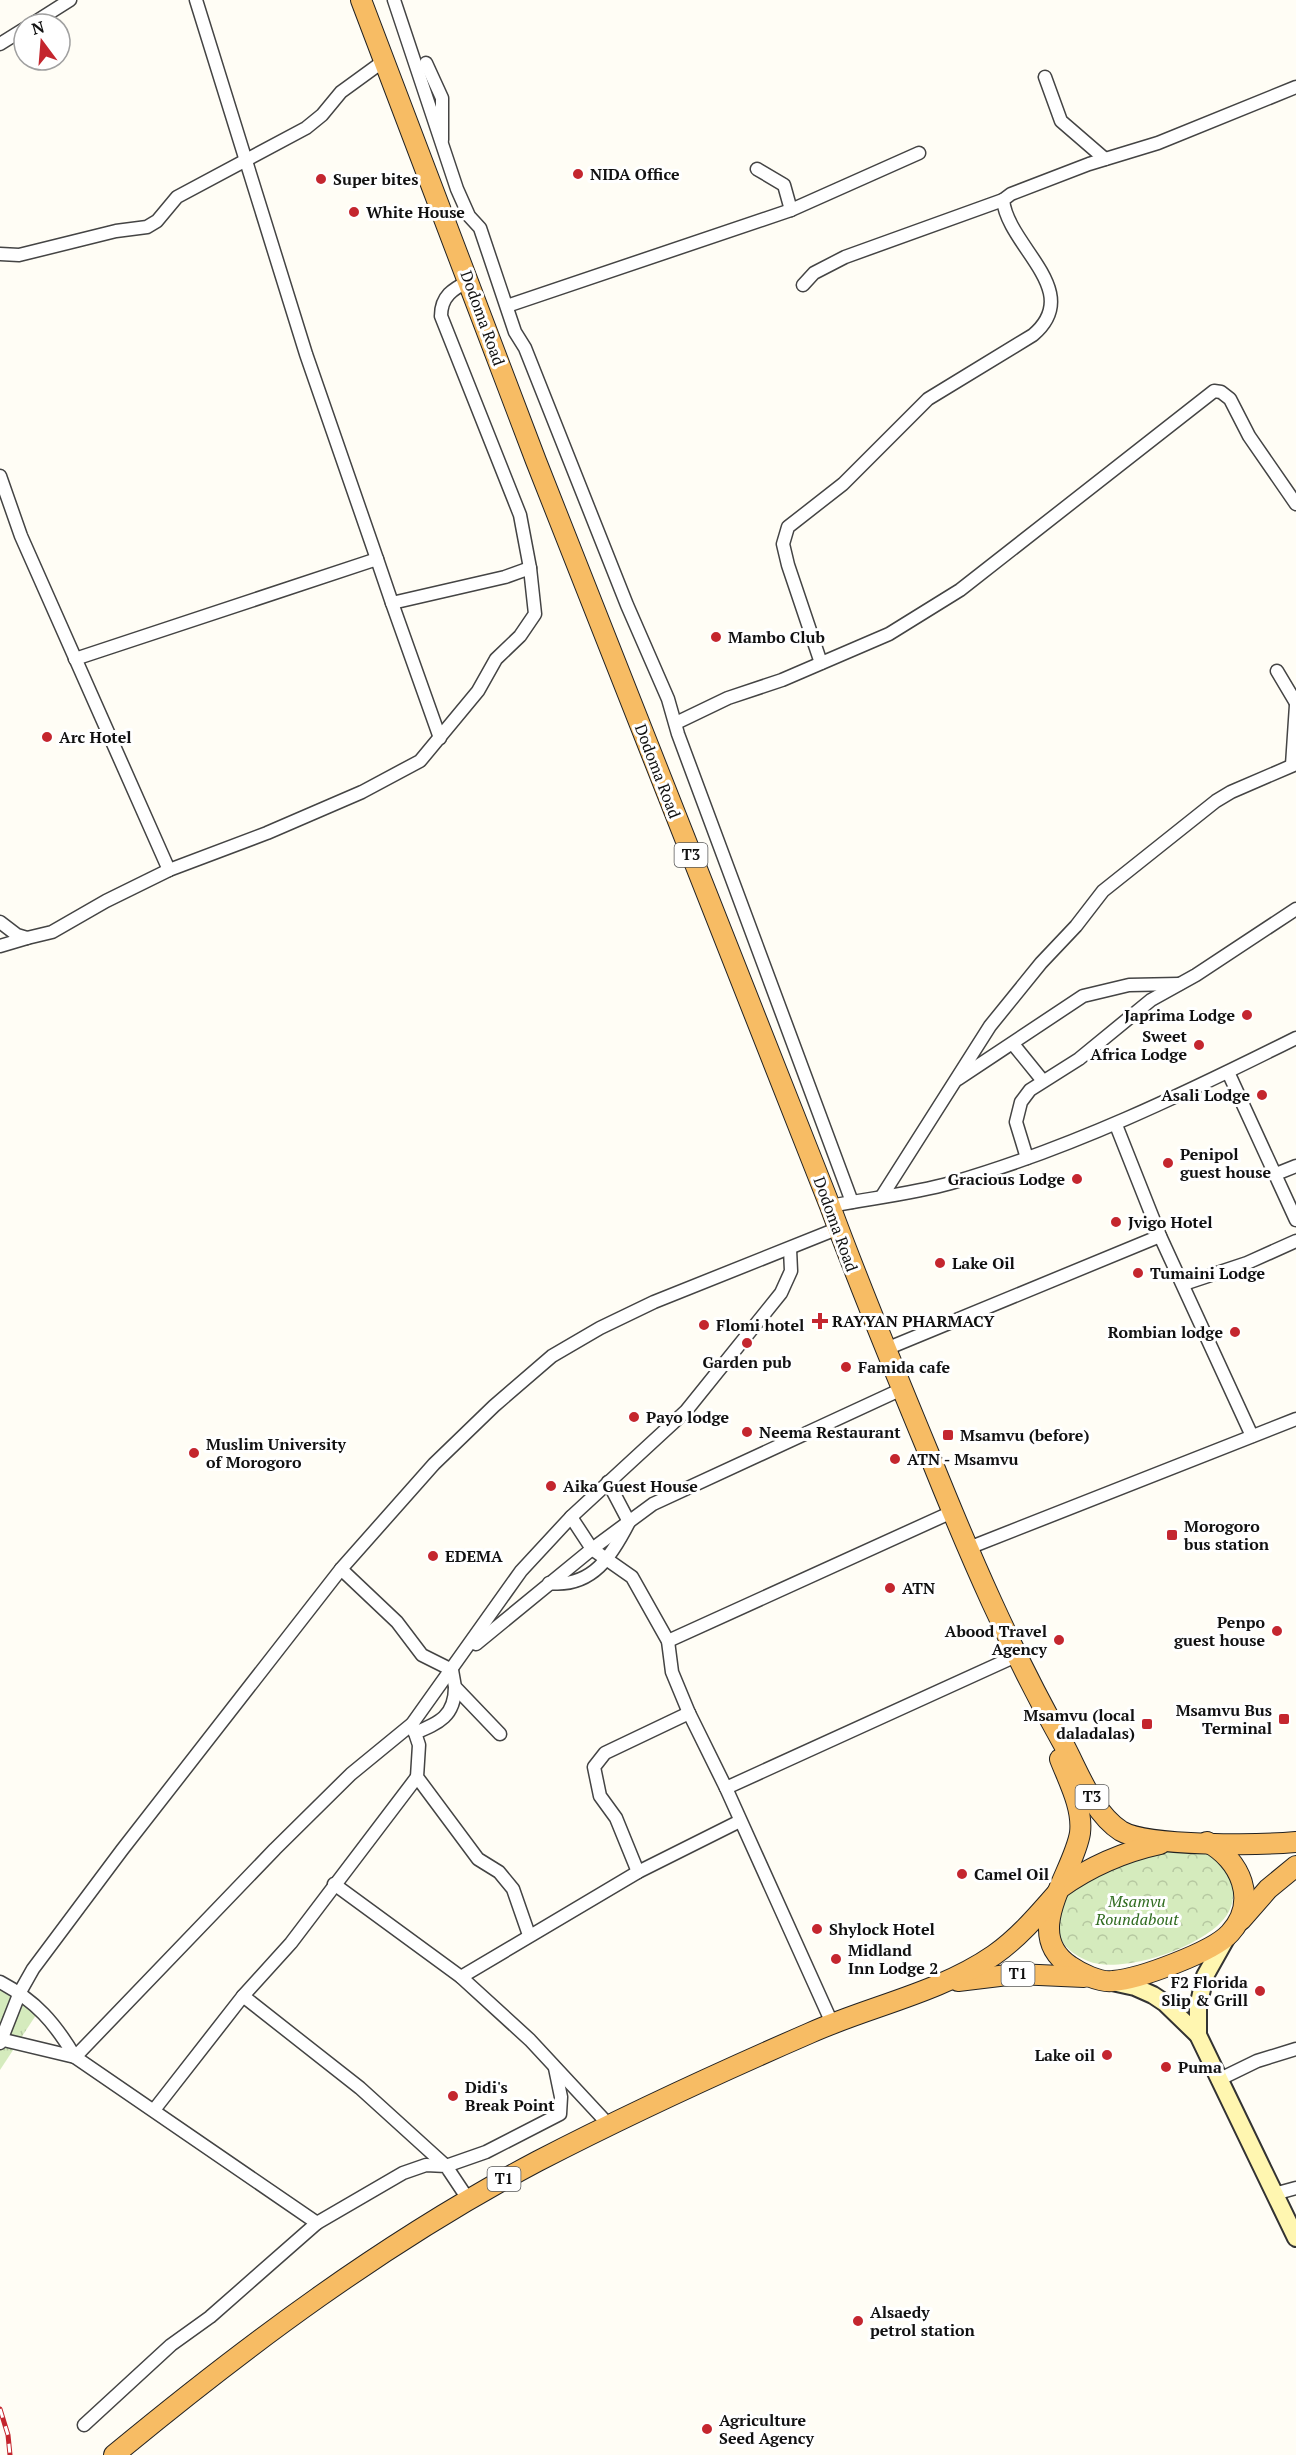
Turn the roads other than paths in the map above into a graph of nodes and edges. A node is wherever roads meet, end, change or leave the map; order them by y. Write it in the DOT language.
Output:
graph roads {
  1 [pos="70,0"];
  2 [pos="196,0"];
  3 [pos="362,0"];
  4 [pos="397,3"];
  5 [pos="51,12"];
  6 [pos="384,60"];
  7 [pos="426,63"];
  8 [pos="1045,78"];
  9 [pos="1296,87"];
  10 [pos="441,147"];
  11 [pos="919,153"];
  12 [pos="1105,159"];
  13 [pos="245,163"];
  14 [pos="757,168"];
  15 [pos="1003,201"];
  16 [pos="791,210"];
  17 [pos="0,254"];
  18 [pos="469,281"];
  19 [pos="803,285"];
  20 [pos="507,306"];
  21 [pos="0,476"];
  22 [pos="1296,504"];
  23 [pos="377,559"];
  24 [pos="530,568"];
  25 [pos="392,603"];
  26 [pos="75,658"];
  27 [pos="821,663"];
  28 [pos="1277,671"];
  29 [pos="1296,704"];
  30 [pos="676,723"];
  31 [pos="440,738"];
  32 [pos="1294,765"];
  33 [pos="169,870"];
  34 [pos="1296,909"];
  35 [pos="0,922"];
  36 [pos="27,938"];
  37 [pos="0,946"];
  38 [pos="1181,984"];
  39 [pos="1296,1038"];
  40 [pos="1013,1044"];
  41 [pos="1228,1072"];
  42 [pos="1043,1082"];
  43 [pos="952,1083"];
  44 [pos="1116,1125"];
  45 [pos="1027,1158"];
  46 [pos="1296,1166"];
  47 [pos="1276,1174"];
  48 [pos="882,1196"];
  49 [pos="852,1202"];
  50 [pos="830,1206"];
  51 [pos="1296,1220"];
  52 [pos="838,1228"];
  53 [pos="1160,1236"];
  54 [pos="1296,1241"];
  55 [pos="790,1249"];
  56 [pos="1184,1284"];
  57 [pos="886,1349"];
  58 [pos="902,1389"];
  59 [pos="1296,1419"];
  60 [pos="1252,1436"];
  61 [pos="608,1482"];
  62 [pos="952,1512"];
  63 [pos="571,1516"];
  64 [pos="629,1522"];
  65 [pos="966,1548"];
  66 [pos="592,1549"];
  67 [pos="608,1560"];
  68 [pos="341,1569"];
  69 [pos="549,1583"];
  70 [pos="668,1641"];
  71 [pos="463,1654"];
  72 [pos="1016,1656"];
  73 [pos="452,1670"];
  74 [pos="455,1687"];
  75 [pos="1039,1702"];
  76 [pos="689,1713"];
  77 [pos="413,1728"];
  78 [pos="500,1734"];
  79 [pos="417,1777"];
  80 [pos="726,1788"];
  81 [pos="740,1821"];
  82 [pos="1183,1841"];
  83 [pos="1207,1842"];
  84 [pos="1296,1842"];
  85 [pos="1296,1866"];
  86 [pos="638,1872"];
  87 [pos="334,1884"];
  88 [pos="1058,1890"];
  89 [pos="1232,1930"];
  90 [pos="529,1935"];
  91 [pos="461,1977"];
  92 [pos="1104,1980"];
  93 [pos="0,1982"];
  94 [pos="941,1984"];
  95 [pos="20,1992"];
  96 [pos="243,1996"];
  97 [pos="832,2023"];
  98 [pos="1198,2035"];
  99 [pos="1,2041"];
  100 [pos="1296,2049"];
  101 [pos="75,2057"];
  102 [pos="555,2067"];
  103 [pos="1218,2080"];
  104 [pos="154,2109"];
  105 [pos="609,2125"];
  106 [pos="446,2166"];
  107 [pos="1296,2188"];
  108 [pos="1274,2194"];
  109 [pos="468,2199"];
  110 [pos="317,2223"];
  111 [pos="1296,2238"];
  112 [pos="84,2425"];
  113 [pos="114,2455"];
  1 -- 5 [label="street"];
  2 -- 13 [label="street"];
  3 -- 6 [label="highway, Dodoma Road / T3"];
  4 -- 10 [label="street"];
  6 -- 13 [label="street"];
  6 -- 18 [label="highway, Dodoma Road / T3"];
  7 -- 10 [label="street"];
  8 -- 12 [label="street"];
  9 -- 12 [label="street"];
  10 -- 20 [label="street"];
  11 -- 16 [label="street"];
  12 -- 15 [label="street"];
  13 -- 17 [label="street"];
  13 -- 23 [label="street"];
  14 -- 16 [label="street"];
  15 -- 19 [label="street"];
  15 -- 27 [label="street"];
  16 -- 20 [label="street"];
  18 -- 24 [label="street"];
  18 -- 50 [label="highway, Dodoma Road / T3"];
  20 -- 30 [label="street"];
  21 -- 26 [label="street"];
  22 -- 27 [label="street"];
  23 -- 25 [label="street"];
  23 -- 26 [label="street"];
  24 -- 25 [label="street"];
  24 -- 31 [label="street"];
  25 -- 31 [label="street"];
  26 -- 33 [label="street"];
  27 -- 30 [label="street"];
  28 -- 29 [label="street"];
  29 -- 32 [label="street"];
  30 -- 49 [label="street"];
  31 -- 33 [label="street"];
  32 -- 43 [label="street"];
  33 -- 36 [label="street"];
  34 -- 38 [label="street"];
  35 -- 36 [label="street"];
  36 -- 37 [label="street"];
  38 -- 40 [label="street"];
  38 -- 42 [label="street"];
  39 -- 41 [label="street"];
  40 -- 42 [label="street"];
  40 -- 43 [label="street"];
  41 -- 44 [label="street"];
  41 -- 47 [label="street"];
  42 -- 45 [label="street"];
  43 -- 48 [label="street"];
  44 -- 45 [label="street"];
  44 -- 53 [label="street"];
  45 -- 48 [label="street"];
  46 -- 47 [label="street"];
  47 -- 51 [label="street"];
  48 -- 49 [label="street"];
  49 -- 50 [label="street"];
  50 -- 52 [label="highway, Dodoma Road / T3"];
  52 -- 55 [label="street"];
  52 -- 57 [label="highway, Dodoma Road / T3"];
  53 -- 56 [label="street"];
  53 -- 57 [label="street"];
  54 -- 56 [label="street"];
  55 -- 61 [label="street"];
  55 -- 68 [label="street"];
  56 -- 60 [label="street"];
  57 -- 58 [label="highway, Dodoma Road / T3"];
  58 -- 62 [label="highway, Dodoma Road / T3"];
  58 -- 64 [label="street"];
  59 -- 60 [label="street"];
  60 -- 65 [label="street"];
  61 -- 63 [label="street"];
  61 -- 64 [label="street"];
  62 -- 65 [label="highway, Dodoma Road / T3"];
  62 -- 70 [label="street"];
  63 -- 66 [label="street"];
  63 -- 71 [label="street"];
  64 -- 66 [label="street"];
  64 -- 67 [label="street"];
  65 -- 72 [label="highway, Dodoma Road / T3"];
  66 -- 67 [label="street"];
  66 -- 69 [label="street"];
  67 -- 69 [label="street"];
  67 -- 70 [label="street"];
  68 -- 73 [label="street"];
  68 -- 95 [label="street"];
  69 -- 71 [label="street"];
  70 -- 76 [label="street"];
  71 -- 73 [label="street"];
  72 -- 75 [label="highway, Dodoma Road / T3"];
  72 -- 80 [label="street"];
  73 -- 74 [label="street"];
  73 -- 77 [label="street"];
  74 -- 77 [label="street"];
  74 -- 78 [label="street"];
  75 -- 82 [label="highway, Dodoma Road / T3"];
  75 -- 88 [label="highway, Dodoma Road / T3"];
  76 -- 80 [label="street"];
  76 -- 86 [label="street"];
  77 -- 79 [label="street"];
  77 -- 101 [label="street"];
  79 -- 87 [label="street"];
  79 -- 90 [label="street"];
  80 -- 81 [label="street"];
  81 -- 86 [label="street"];
  81 -- 97 [label="street"];
  82 -- 83 [label="highway, T1"];
  82 -- 88 [label="highway, T1"];
  83 -- 84 [label="highway, T1"];
  83 -- 89 [label="highway"];
  85 -- 89 [label="highway, T1"];
  86 -- 90 [label="street"];
  87 -- 91 [label="street"];
  87 -- 96 [label="street"];
  88 -- 92 [label="highway, T1"];
  88 -- 94 [label="highway, T1"];
  89 -- 92 [label="highway, T1"];
  89 -- 98 [label="main road"];
  90 -- 91 [label="street"];
  91 -- 102 [label="street"];
  92 -- 94 [label="highway, T1"];
  92 -- 98 [label="main road"];
  93 -- 95 [label="street"];
  94 -- 97 [label="highway, T1"];
  95 -- 99 [label="street"];
  95 -- 101 [label="street"];
  96 -- 104 [label="street"];
  96 -- 106 [label="street"];
  97 -- 105 [label="highway, T1"];
  98 -- 103 [label="main road"];
  99 -- 101 [label="street"];
  100 -- 103 [label="street"];
  101 -- 104 [label="street"];
  102 -- 105 [label="street"];
  102 -- 106 [label="street"];
  103 -- 108 [label="main road"];
  104 -- 110 [label="street"];
  105 -- 109 [label="highway, T1"];
  106 -- 109 [label="street"];
  106 -- 110 [label="street"];
  107 -- 108 [label="street"];
  108 -- 111 [label="main road"];
  109 -- 113 [label="highway, T1"];
  110 -- 112 [label="street"];
}
